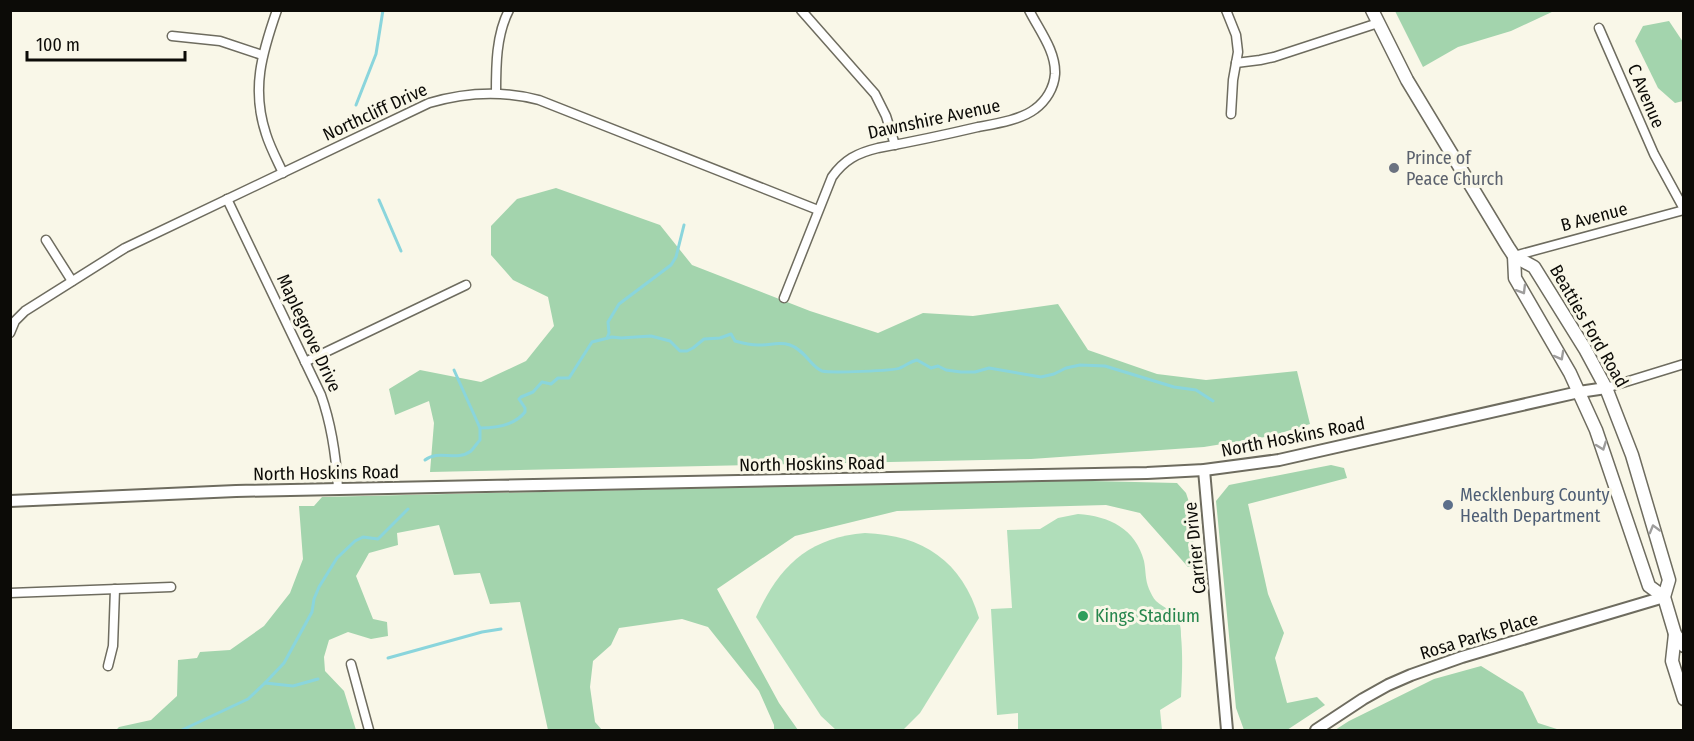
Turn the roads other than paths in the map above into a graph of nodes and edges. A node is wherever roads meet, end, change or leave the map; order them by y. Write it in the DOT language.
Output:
graph roads {
  1 [pos="277,10"];
  2 [pos="509,10"];
  3 [pos="801,10"];
  4 [pos="1029,10"];
  5 [pos="1226,10"];
  6 [pos="1372,10"];
  7 [pos="1378,23"];
  8 [pos="1599,28"];
  9 [pos="172,36"];
  10 [pos="262,55"];
  11 [pos="1236,63"];
  12 [pos="496,93"];
  13 [pos="1231,114"];
  14 [pos="894,145"];
  15 [pos="283,173"];
  16 [pos="226,199"];
  17 [pos="1683,209"];
  18 [pos="818,210"];
  19 [pos="46,240"];
  20 [pos="1514,256"];
  21 [pos="72,281"];
  22 [pos="466,285"];
  23 [pos="783,298"];
  24 [pos="10,333"];
  25 [pos="305,362"];
  26 [pos="1683,364"];
  27 [pos="1606,388"];
  28 [pos="1579,392"];
  29 [pos="1204,470"];
  30 [pos="338,488"];
  31 [pos="10,501"];
  32 [pos="171,587"];
  33 [pos="115,589"];
  34 [pos="10,593"];
  35 [pos="1664,597"];
  36 [pos="1679,633"];
  37 [pos="1683,646"];
  38 [pos="351,664"];
  39 [pos="108,666"];
  40 [pos="1683,699"];
  41 [pos="369,730"];
  42 [pos="1227,730"];
  43 [pos="1316,730"];
  1 -- 10 [label="street"];
  2 -- 12 [label="street"];
  3 -- 14 [label="street"];
  4 -- 14 [label="street, Dawnshire Avenue"];
  5 -- 11 [label="street"];
  6 -- 7 [label="main road, Beatties Ford Road"];
  7 -- 11 [label="street"];
  7 -- 20 [label="main road, Beatties Ford Road"];
  8 -- 17 [label="street, C Avenue"];
  9 -- 10 [label="street"];
  10 -- 15 [label="street"];
  11 -- 13 [label="street"];
  12 -- 15 [label="street, Northcliff Drive"];
  12 -- 18 [label="street, Northcliff Drive"];
  14 -- 18 [label="street, Dawnshire Avenue"];
  15 -- 16 [label="street, Northcliff Drive"];
  16 -- 21 [label="street, Northcliff Drive"];
  16 -- 25 [label="street, Maplegrove Drive"];
  17 -- 20 [label="street, B Avenue"];
  18 -- 23 [label="street, Dawnshire Avenue"];
  19 -- 21 [label="street"];
  20 -- 27 [label="main road, Beatties Ford Road"];
  20 -- 28 [label="main road, Beatties Ford Road, one-way"];
  21 -- 24 [label="street, Northcliff Drive"];
  22 -- 25 [label="street"];
  25 -- 30 [label="street, Maplegrove Drive"];
  26 -- 27 [label="street"];
  27 -- 28 [label="street, North Hoskins Road"];
  35 -- 27 [label="main road, Beatties Ford Road, one-way"];
  28 -- 29 [label="street, North Hoskins Road"];
  28 -- 35 [label="main road, Beatties Ford Road, one-way"];
  29 -- 30 [label="street, North Hoskins Road"];
  29 -- 42 [label="street, Carrier Drive"];
  30 -- 31 [label="street, North Hoskins Road"];
  32 -- 33 [label="street"];
  33 -- 34 [label="street"];
  33 -- 39 [label="street"];
  35 -- 36 [label="main road, Beatties Ford Road"];
  35 -- 43 [label="street, Rosa Parks Place"];
  36 -- 37 [label="main road, Beatties Ford Road"];
  36 -- 40 [label="main road, Beatties Ford Road"];
  38 -- 41 [label="street"];
}
